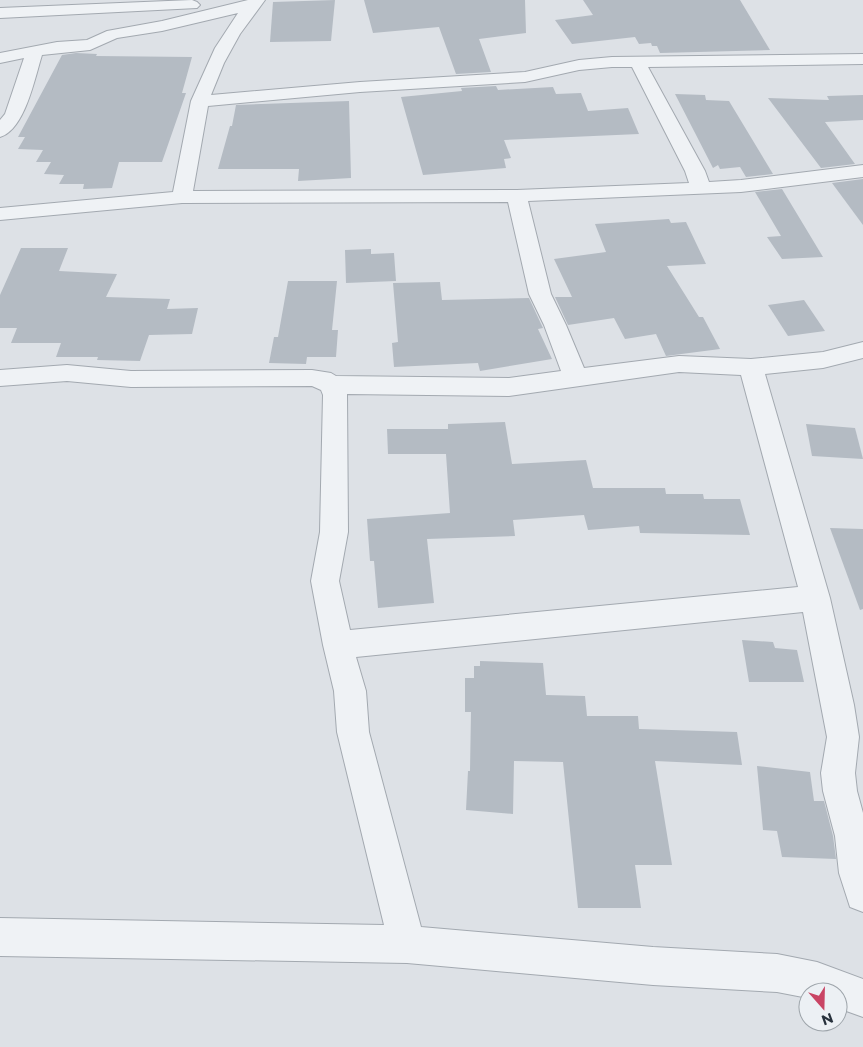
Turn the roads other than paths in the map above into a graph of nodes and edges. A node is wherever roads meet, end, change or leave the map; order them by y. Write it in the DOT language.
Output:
graph roads {
  1 [pos="255,2"];
  2 [pos="227,10"];
  3 [pos="0,13"];
  4 [pos="35,52"];
  5 [pos="0,58"];
  6 [pos="863,59"];
  7 [pos="638,63"];
  8 [pos="200,101"];
  9 [pos="0,131"];
  10 [pos="863,171"];
  11 [pos="701,188"];
  12 [pos="517,196"];
  13 [pos="182,197"];
  14 [pos="0,214"];
  15 [pos="863,350"];
  16 [pos="751,367"];
  17 [pos="0,378"];
  18 [pos="576,379"];
  19 [pos="331,385"];
  20 [pos="815,598"];
  21 [pos="338,645"];
  22 [pos="863,894"];
  23 [pos="0,936"];
  24 [pos="407,944"];
  25 [pos="863,998"];
  1 -- 2 [label="street"];
  1 -- 8 [label="street"];
  2 -- 3 [label="street"];
  2 -- 4 [label="street"];
  4 -- 5 [label="street"];
  4 -- 9 [label="street"];
  6 -- 7 [label="street"];
  7 -- 8 [label="street"];
  7 -- 11 [label="street"];
  8 -- 13 [label="street"];
  10 -- 11 [label="street"];
  11 -- 12 [label="street"];
  12 -- 13 [label="street"];
  12 -- 18 [label="street"];
  13 -- 14 [label="street"];
  15 -- 16 [label="street"];
  16 -- 18 [label="street"];
  16 -- 20 [label="street"];
  17 -- 19 [label="street"];
  18 -- 19 [label="street"];
  19 -- 21 [label="street"];
  20 -- 21 [label="street"];
  20 -- 22 [label="street"];
  21 -- 24 [label="street"];
  23 -- 24 [label="street"];
  24 -- 25 [label="street"];
}
